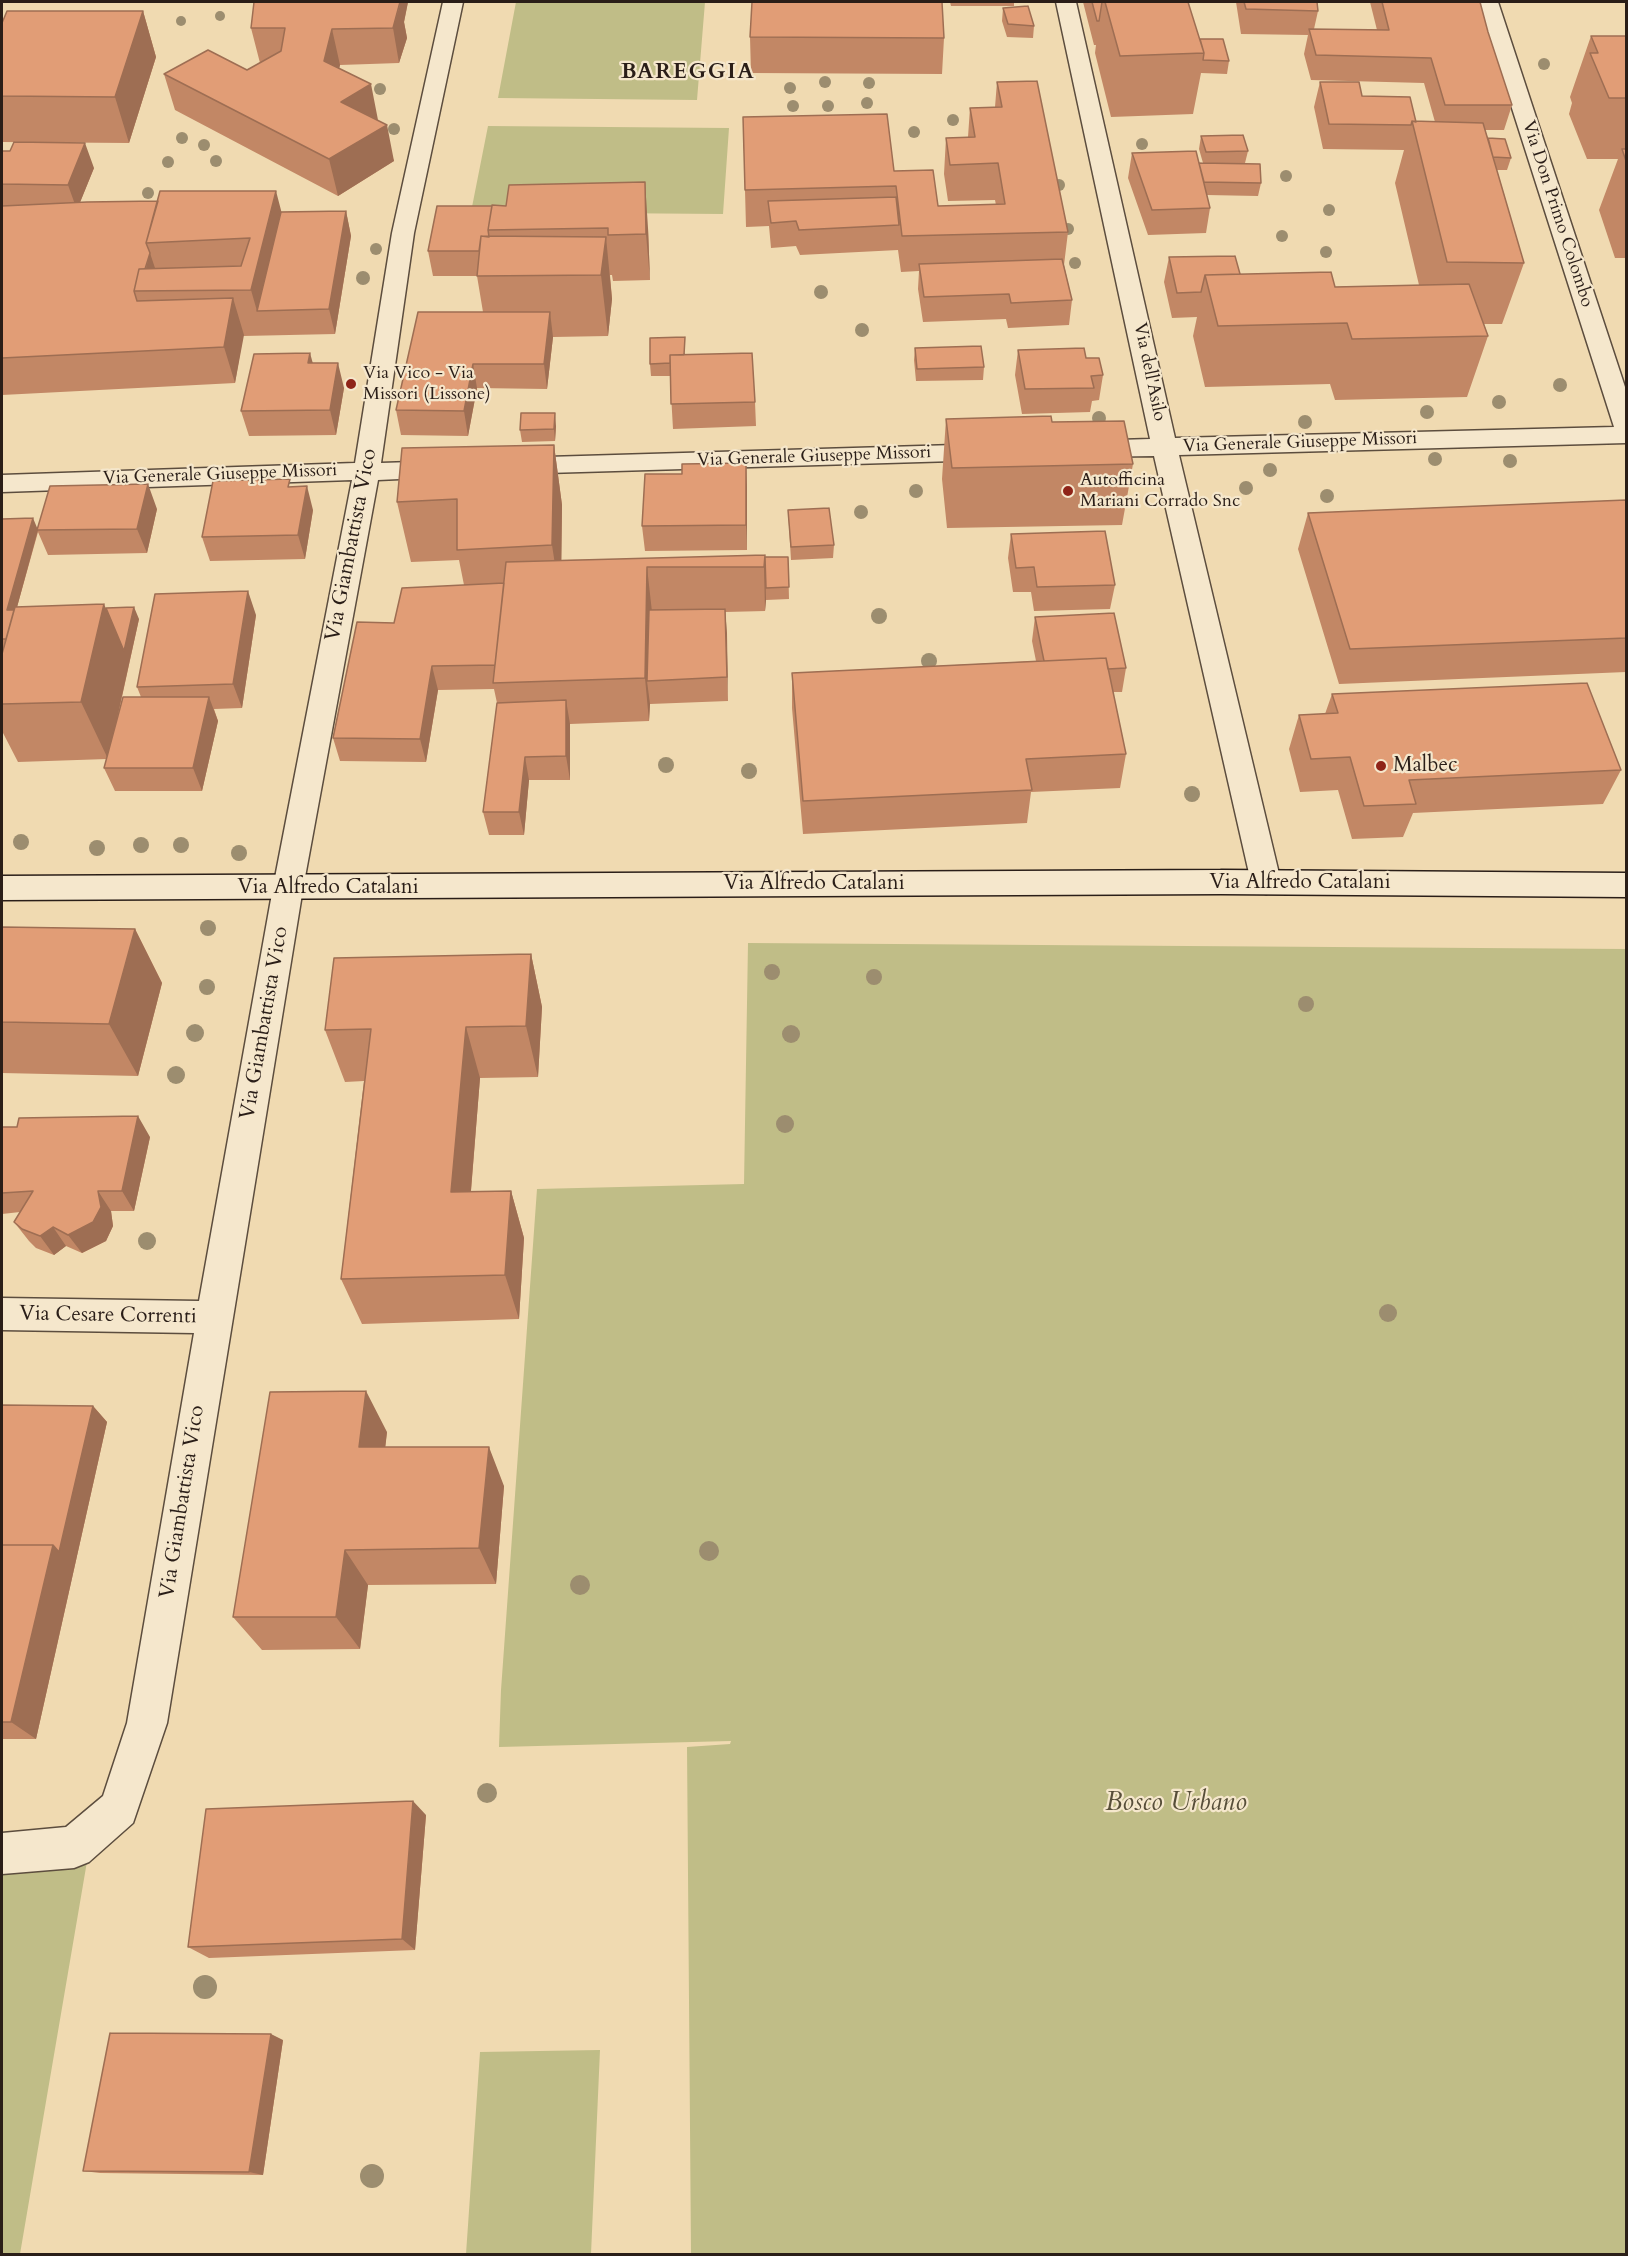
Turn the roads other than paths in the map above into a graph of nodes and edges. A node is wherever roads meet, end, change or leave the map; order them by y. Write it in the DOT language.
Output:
graph roads {
  1 [pos="453,2"];
  2 [pos="1066,2"];
  3 [pos="1488,2"];
  4 [pos="1626,426"];
  5 [pos="1626,435"];
  6 [pos="1164,446"];
  7 [pos="1066,450"];
  8 [pos="1018,451"];
  9 [pos="366,471"];
  10 [pos="2,483"];
  11 [pos="1266,882"];
  12 [pos="1626,885"];
  13 [pos="2,888"];
  14 [pos="288,888"];
  15 [pos="2,1314"];
  16 [pos="214,1317"];
  17 [pos="2,1853"];
  1 -- 9 [label="street, Via Giambattista Vico"];
  2 -- 6 [label="street, Via dell'Asilo"];
  3 -- 4 [label="street, Via Don Primo Colombo"];
  5 -- 6 [label="street, Via Generale Giuseppe Missori"];
  6 -- 7 [label="street, Via Generale Giuseppe Missori"];
  6 -- 11 [label="street, Via dell'Asilo"];
  8 -- 9 [label="street, Via Generale Giuseppe Missori"];
  9 -- 10 [label="street, Via Generale Giuseppe Missori"];
  9 -- 14 [label="street, Via Giambattista Vico"];
  11 -- 12 [label="street, Via Alfredo Catalani"];
  11 -- 14 [label="street, Via Alfredo Catalani"];
  13 -- 14 [label="street, Via Alfredo Catalani"];
  14 -- 16 [label="street, Via Giambattista Vico"];
  15 -- 16 [label="street, Via Cesare Correnti"];
  16 -- 17 [label="street, Via Giambattista Vico"];
}
